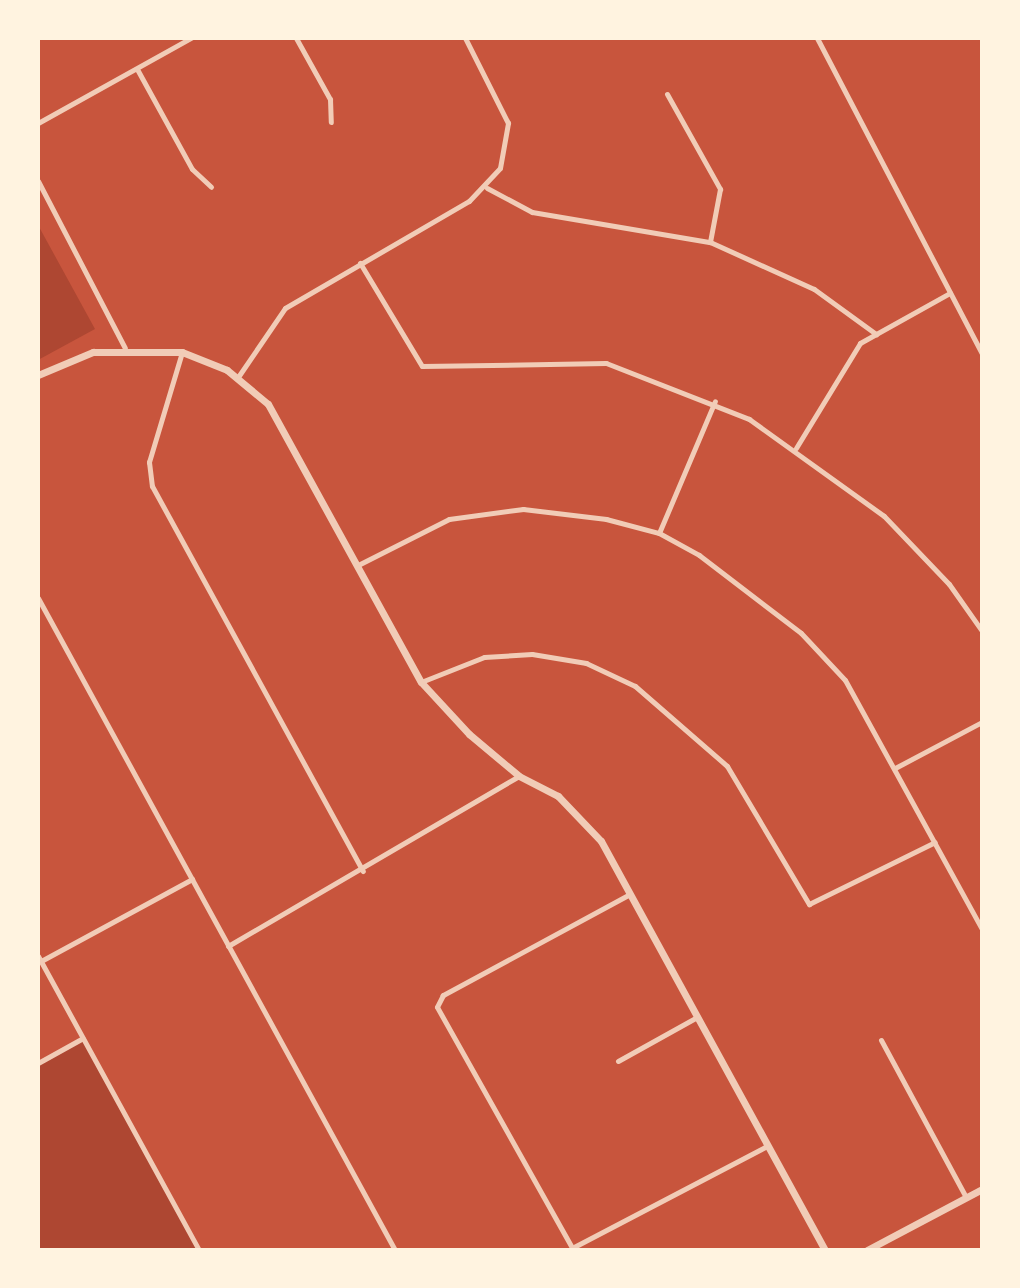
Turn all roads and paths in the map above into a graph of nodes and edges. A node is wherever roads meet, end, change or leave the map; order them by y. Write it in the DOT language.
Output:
graph roads {
  1 [pos="191,38"];
  2 [pos="296,38"];
  3 [pos="465,38"];
  4 [pos="817,38"];
  5 [pos="137,69"];
  6 [pos="667,94"];
  7 [pos="331,122"];
  8 [pos="38,123"];
  9 [pos="38,181"];
  10 [pos="211,187"];
  11 [pos="487,188"];
  12 [pos="710,242"];
  13 [pos="360,263"];
  14 [pos="950,293"];
  15 [pos="876,334"];
  16 [pos="125,348"];
  17 [pos="182,352"];
  18 [pos="982,353"];
  19 [pos="38,375"];
  20 [pos="238,377"];
  21 [pos="715,401"];
  22 [pos="796,448"];
  23 [pos="659,533"];
  24 [pos="358,565"];
  25 [pos="38,598"];
  26 [pos="982,631"];
  27 [pos="421,682"];
  28 [pos="982,722"];
  29 [pos="895,768"];
  30 [pos="519,776"];
  31 [pos="935,842"];
  32 [pos="363,871"];
  33 [pos="192,879"];
  34 [pos="630,894"];
  35 [pos="982,929"];
  36 [pos="228,946"];
  37 [pos="40,958"];
  38 [pos="697,1017"];
  39 [pos="83,1038"];
  40 [pos="881,1040"];
  41 [pos="618,1061"];
  42 [pos="38,1063"];
  43 [pos="767,1146"];
  44 [pos="982,1189"];
  45 [pos="966,1198"];
  46 [pos="199,1250"];
  47 [pos="395,1250"];
  48 [pos="825,1250"];
  49 [pos="867,1250"];
  1 -- 5 [label="street"];
  2 -- 7 [label="street"];
  3 -- 11 [label="street"];
  4 -- 14 [label="street"];
  5 -- 8 [label="street"];
  5 -- 10 [label="street"];
  6 -- 12 [label="street"];
  9 -- 16 [label="street"];
  11 -- 12 [label="street"];
  11 -- 13 [label="street"];
  12 -- 15 [label="street"];
  13 -- 20 [label="street"];
  13 -- 21 [label="street"];
  14 -- 15 [label="street"];
  14 -- 18 [label="street"];
  15 -- 22 [label="street"];
  16 -- 17 [label="street"];
  16 -- 19 [label="street"];
  17 -- 20 [label="street"];
  17 -- 32 [label="street"];
  20 -- 24 [label="street"];
  21 -- 22 [label="street"];
  21 -- 23 [label="street"];
  22 -- 26 [label="street"];
  23 -- 24 [label="street"];
  23 -- 29 [label="street"];
  24 -- 27 [label="street"];
  25 -- 33 [label="street"];
  27 -- 30 [label="street"];
  27 -- 31 [label="street"];
  28 -- 29 [label="street"];
  29 -- 31 [label="street"];
  30 -- 32 [label="street"];
  30 -- 34 [label="street"];
  31 -- 35 [label="street"];
  32 -- 36 [label="street"];
  33 -- 36 [label="street"];
  33 -- 37 [label="street"];
  34 -- 38 [label="street"];
  34 -- 43 [label="street"];
  36 -- 47 [label="street"];
  37 -- 39 [label="street"];
  38 -- 41 [label="street"];
  38 -- 43 [label="street"];
  39 -- 42 [label="street"];
  39 -- 46 [label="street"];
  40 -- 45 [label="street"];
  43 -- 48 [label="street"];
  44 -- 45 [label="street"];
  45 -- 49 [label="street"];
}
